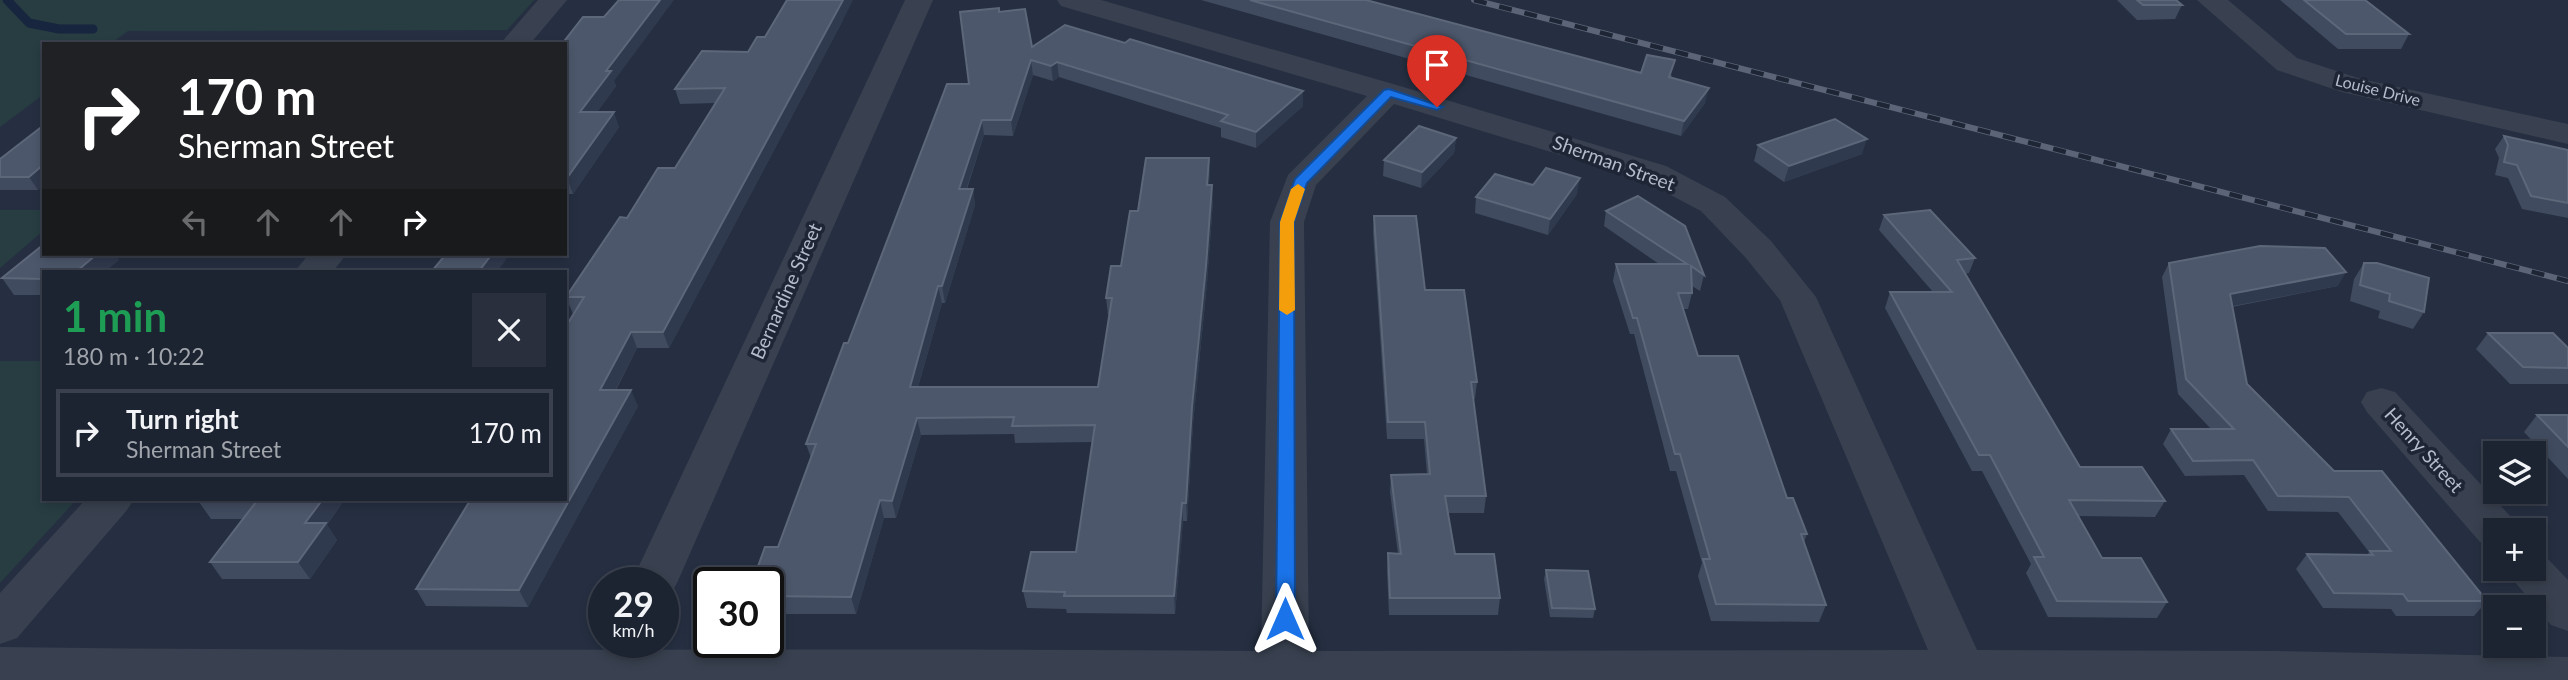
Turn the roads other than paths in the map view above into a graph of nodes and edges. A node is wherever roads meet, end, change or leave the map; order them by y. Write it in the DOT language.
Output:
graph roads {
  1 [pos="553,0"];
  2 [pos="919,0"];
  3 [pos="1071,0"];
  4 [pos="2211,0"];
  5 [pos="516,42"];
  6 [pos="1389,92"];
  7 [pos="2568,134"];
  8 [pos="327,256"];
  9 [pos="314,270"];
  10 [pos="2381,402"];
  11 [pos="110,501"];
  12 [pos="2485,518"];
  13 [pos="661,567"];
  14 [pos="2541,581"];
  15 [pos="2568,612"];
  16 [pos="0,625"];
  17 [pos="617,664"];
  18 [pos="0,667"];
  19 [pos="1964,675"];
  20 [pos="1285,676"];
  21 [pos="2568,677"];
  1 -- 5 [label="street"];
  2 -- 13 [label="street, Bernardine Street"];
  3 -- 6 [label="street, Sherman Street"];
  4 -- 7 [label="street, Louise Drive"];
  6 -- 19 [label="street, Sherman Street"];
  6 -- 20 [label="street"];
  8 -- 9 [label="street"];
  10 -- 12 [label="street, Henry Street"];
  11 -- 16 [label="street"];
  14 -- 15 [label="street"];
  17 -- 18 [label="street"];
  17 -- 20 [label="street"];
  19 -- 20 [label="street"];
  19 -- 21 [label="street"];
}
